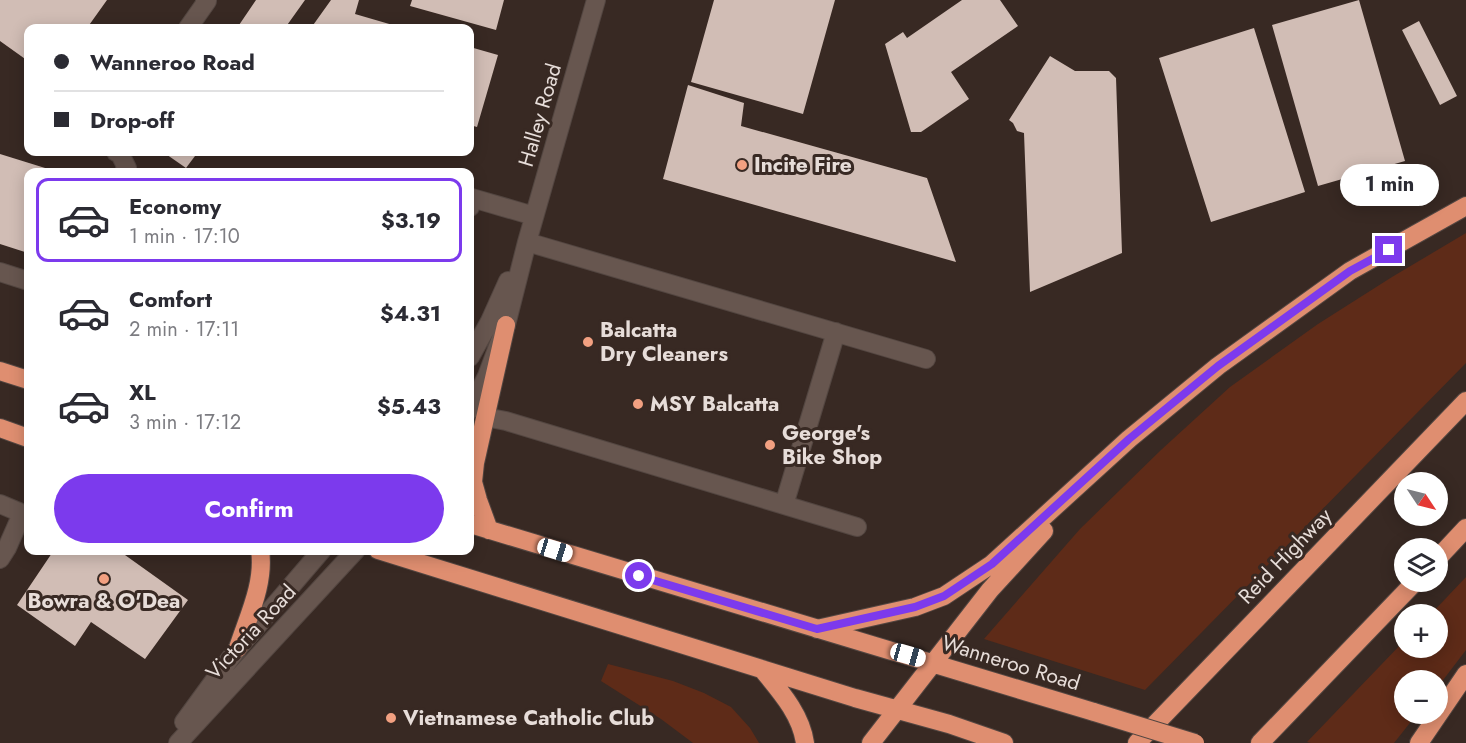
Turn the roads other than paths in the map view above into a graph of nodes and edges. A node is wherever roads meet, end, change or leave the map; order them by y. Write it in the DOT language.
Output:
graph roads {
  1 [pos="205,0"];
  2 [pos="596,0"];
  3 [pos="191,24"];
  4 [pos="474,199"];
  5 [pos="1466,206"];
  6 [pos="534,216"];
  7 [pos="527,242"];
  8 [pos="0,272"];
  9 [pos="24,280"];
  10 [pos="506,325"];
  11 [pos="836,332"];
  12 [pos="474,350"];
  13 [pos="926,359"];
  14 [pos="0,370"];
  15 [pos="24,379"];
  16 [pos="1466,401"];
  17 [pos="477,413"];
  18 [pos="0,428"];
  19 [pos="24,437"];
  20 [pos="1129,439"];
  21 [pos="474,472"];
  22 [pos="474,486"];
  23 [pos="0,504"];
  24 [pos="784,505"];
  25 [pos="474,525"];
  26 [pos="857,527"];
  27 [pos="1466,528"];
  28 [pos="489,530"];
  29 [pos="1448,547"];
  30 [pos="261,555"];
  31 [pos="318,555"];
  32 [pos="351,555"];
  33 [pos="394,555"];
  34 [pos="0,559"];
  35 [pos="1405,592"];
  36 [pos="817,629"];
  37 [pos="238,648"];
  38 [pos="932,662"];
  39 [pos="762,669"];
  40 [pos="1466,674"];
  41 [pos="895,710"];
  42 [pos="169,743"];
  43 [pos="178,743"];
  44 [pos="805,743"];
  45 [pos="871,743"];
  46 [pos="1004,743"];
  47 [pos="1137,743"];
  48 [pos="1195,743"];
  49 [pos="1260,743"];
  50 [pos="1419,743"];
  1 -- 3 [label="street"];
  2 -- 6 [label="street, Halley Road"];
  4 -- 6 [label="street"];
  5 -- 20 [label="highway"];
  6 -- 7 [label="street, Halley Road"];
  7 -- 10 [label="street, Halley Road"];
  7 -- 11 [label="street"];
  7 -- 12 [label="street, Halley Road"];
  8 -- 9 [label="street"];
  10 -- 17 [label="highway"];
  11 -- 13 [label="street"];
  11 -- 24 [label="street"];
  14 -- 15 [label="highway"];
  16 -- 47 [label="highway, Reid Highway"];
  17 -- 21 [label="highway"];
  17 -- 24 [label="street"];
  18 -- 19 [label="highway"];
  20 -- 36 [label="highway"];
  20 -- 38 [label="highway"];
  22 -- 28 [label="highway"];
  23 -- 34 [label="street"];
  24 -- 26 [label="street"];
  25 -- 28 [label="highway, Wanneroo Road"];
  27 -- 29 [label="highway"];
  28 -- 36 [label="highway, Wanneroo Road"];
  30 -- 37 [label="highway"];
  31 -- 37 [label="street, Victoria Road"];
  32 -- 43 [label="street, Victoria Road"];
  33 -- 39 [label="highway"];
  35 -- 49 [label="highway"];
  36 -- 38 [label="highway, Wanneroo Road"];
  37 -- 42 [label="street, Victoria Road"];
  38 -- 41 [label="highway"];
  38 -- 48 [label="highway, Wanneroo Road, bridge"];
  39 -- 41 [label="highway"];
  39 -- 44 [label="highway"];
  40 -- 50 [label="highway"];
  41 -- 45 [label="highway"];
  41 -- 46 [label="highway"];
}
